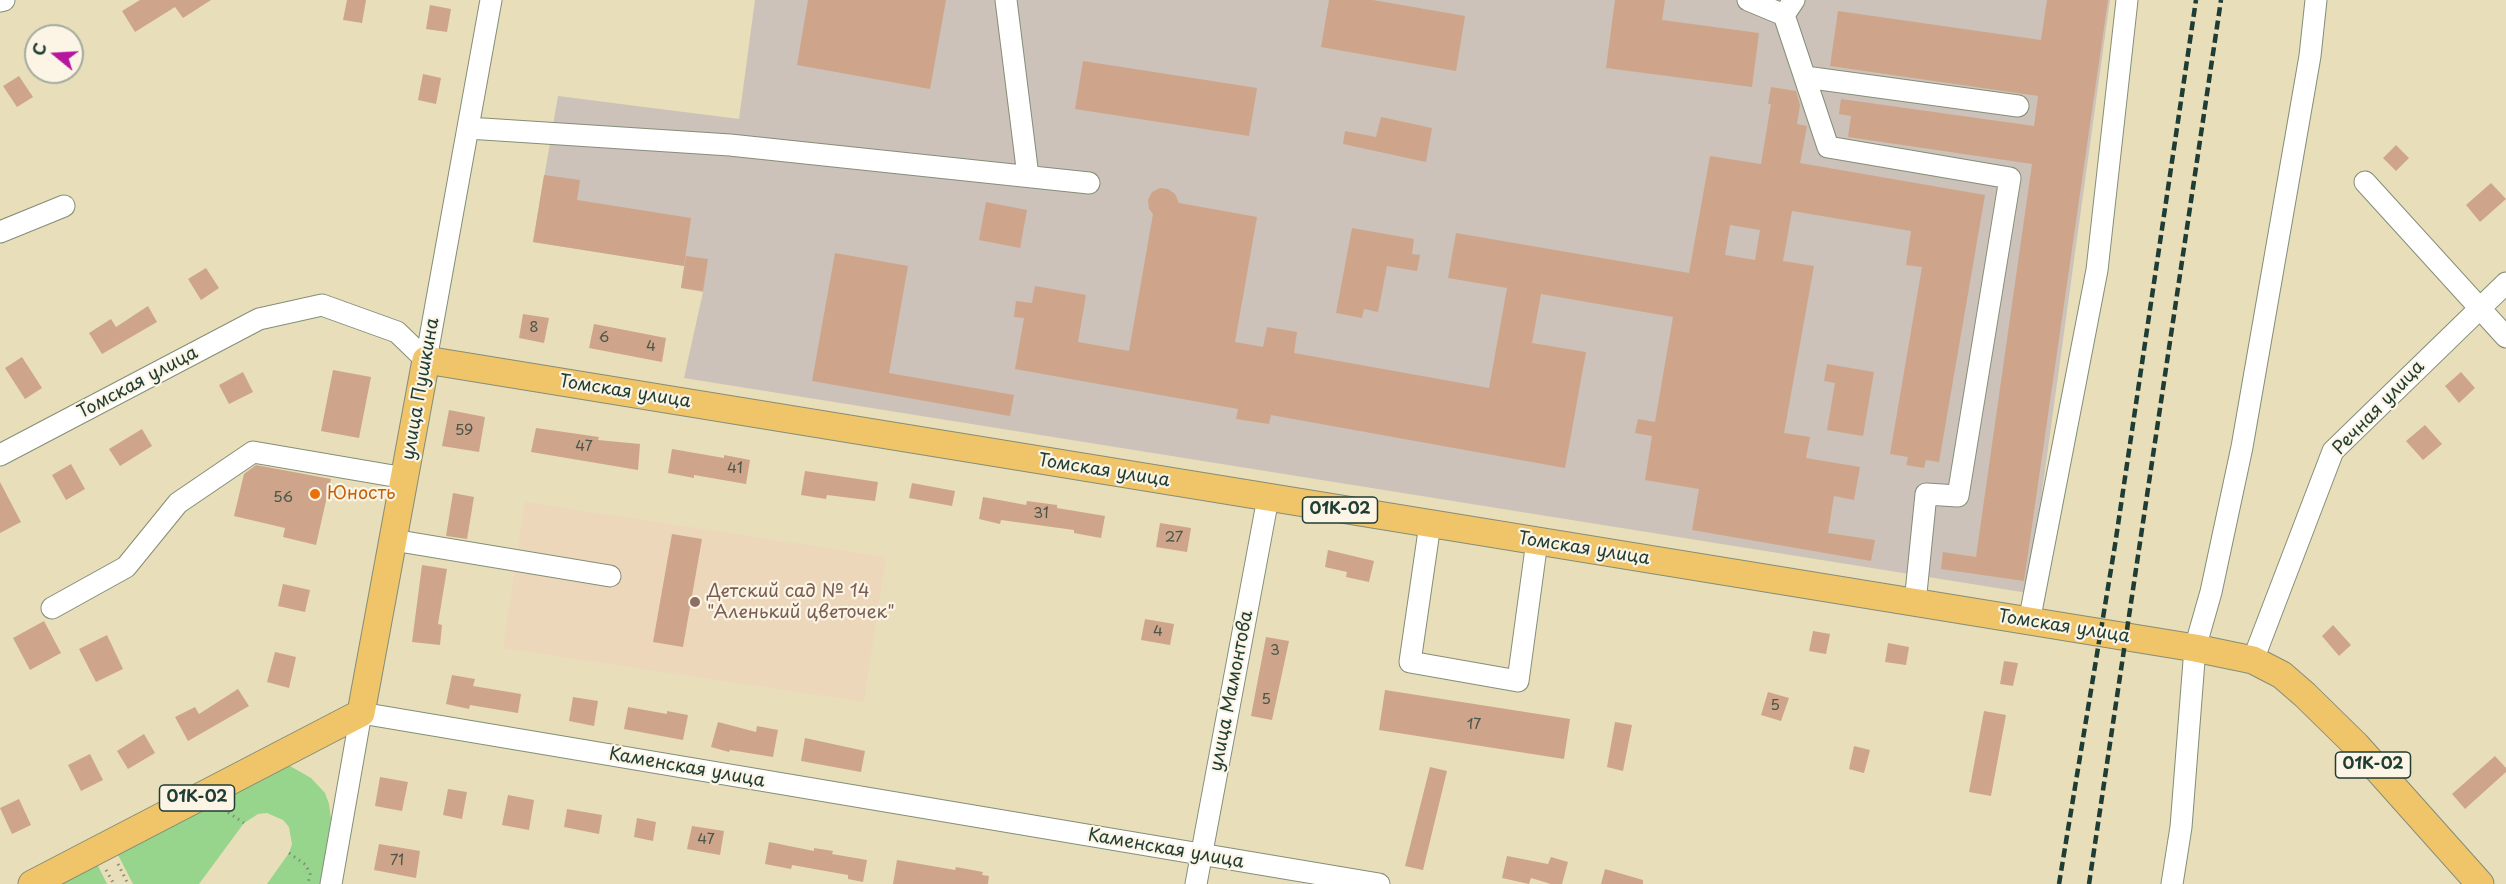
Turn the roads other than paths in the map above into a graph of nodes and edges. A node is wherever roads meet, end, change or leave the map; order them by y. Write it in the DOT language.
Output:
graph roads {
  1 [pos="491,0"];
  2 [pos="1006,0"];
  3 [pos="1748,0"];
  4 [pos="2127,0"];
  5 [pos="2316,0"];
  6 [pos="1789,8"];
  7 [pos="1804,77"];
  8 [pos="2018,106"];
  9 [pos="468,128"];
  10 [pos="1029,176"];
  11 [pos="2365,182"];
  12 [pos="1089,183"];
  13 [pos="64,206"];
  14 [pos="0,232"];
  15 [pos="2506,283"];
  16 [pos="2479,308"];
  17 [pos="2506,337"];
  18 [pos="426,360"];
  19 [pos="0,455"];
  20 [pos="405,478"];
  21 [pos="1268,498"];
  22 [pos="1430,524"];
  23 [pos="393,540"];
  24 [pos="1537,541"];
  25 [pos="610,576"];
  26 [pos="1915,603"];
  27 [pos="52,608"];
  28 [pos="2029,622"];
  29 [pos="2195,648"];
  30 [pos="2253,660"];
  31 [pos="362,713"];
  32 [pos="1201,855"];
  33 [pos="32,884"];
  34 [pos="331,884"];
  35 [pos="1196,884"];
  36 [pos="1379,884"];
  37 [pos="2172,884"];
  38 [pos="2480,884"];
  1 -- 9 [label="street, улица Пушкина"];
  2 -- 10 [label="street"];
  3 -- 6 [label="street"];
  4 -- 28 [label="street"];
  5 -- 29 [label="street"];
  6 -- 7 [label="street"];
  7 -- 8 [label="street"];
  7 -- 26 [label="street"];
  9 -- 10 [label="street"];
  9 -- 18 [label="street, улица Пушкина"];
  10 -- 12 [label="street"];
  11 -- 16 [label="street"];
  13 -- 14 [label="street"];
  15 -- 16 [label="street, Речная улица"];
  16 -- 17 [label="street"];
  16 -- 30 [label="street, Речная улица"];
  18 -- 19 [label="street, Томская улица"];
  18 -- 20 [label="main road, улица Пушкина"];
  18 -- 21 [label="main road, Томская улица / 01К-02"];
  20 -- 23 [label="main road, улица Пушкина"];
  20 -- 27 [label="street"];
  21 -- 22 [label="main road, Томская улица / 01К-02"];
  21 -- 32 [label="street, улица Мамонтова"];
  22 -- 24 [label="main road, Томская улица / 01К-02"];
  22 -- 24 [label="street"];
  23 -- 25 [label="street"];
  23 -- 31 [label="main road, улица Пушкина"];
  24 -- 26 [label="main road, Томская улица / 01К-02"];
  26 -- 28 [label="main road, Томская улица / 01К-02"];
  28 -- 29 [label="main road, Томская улица / 01К-02"];
  29 -- 30 [label="main road, Томская улица / 01К-02"];
  29 -- 37 [label="street"];
  30 -- 38 [label="main road, 01К-02"];
  31 -- 32 [label="street, Каменская улица"];
  31 -- 33 [label="main road, 01К-02"];
  31 -- 34 [label="street, улица Пушкина"];
  32 -- 35 [label="street, улица Мамонтова"];
  32 -- 36 [label="street, Каменская улица"];
}
